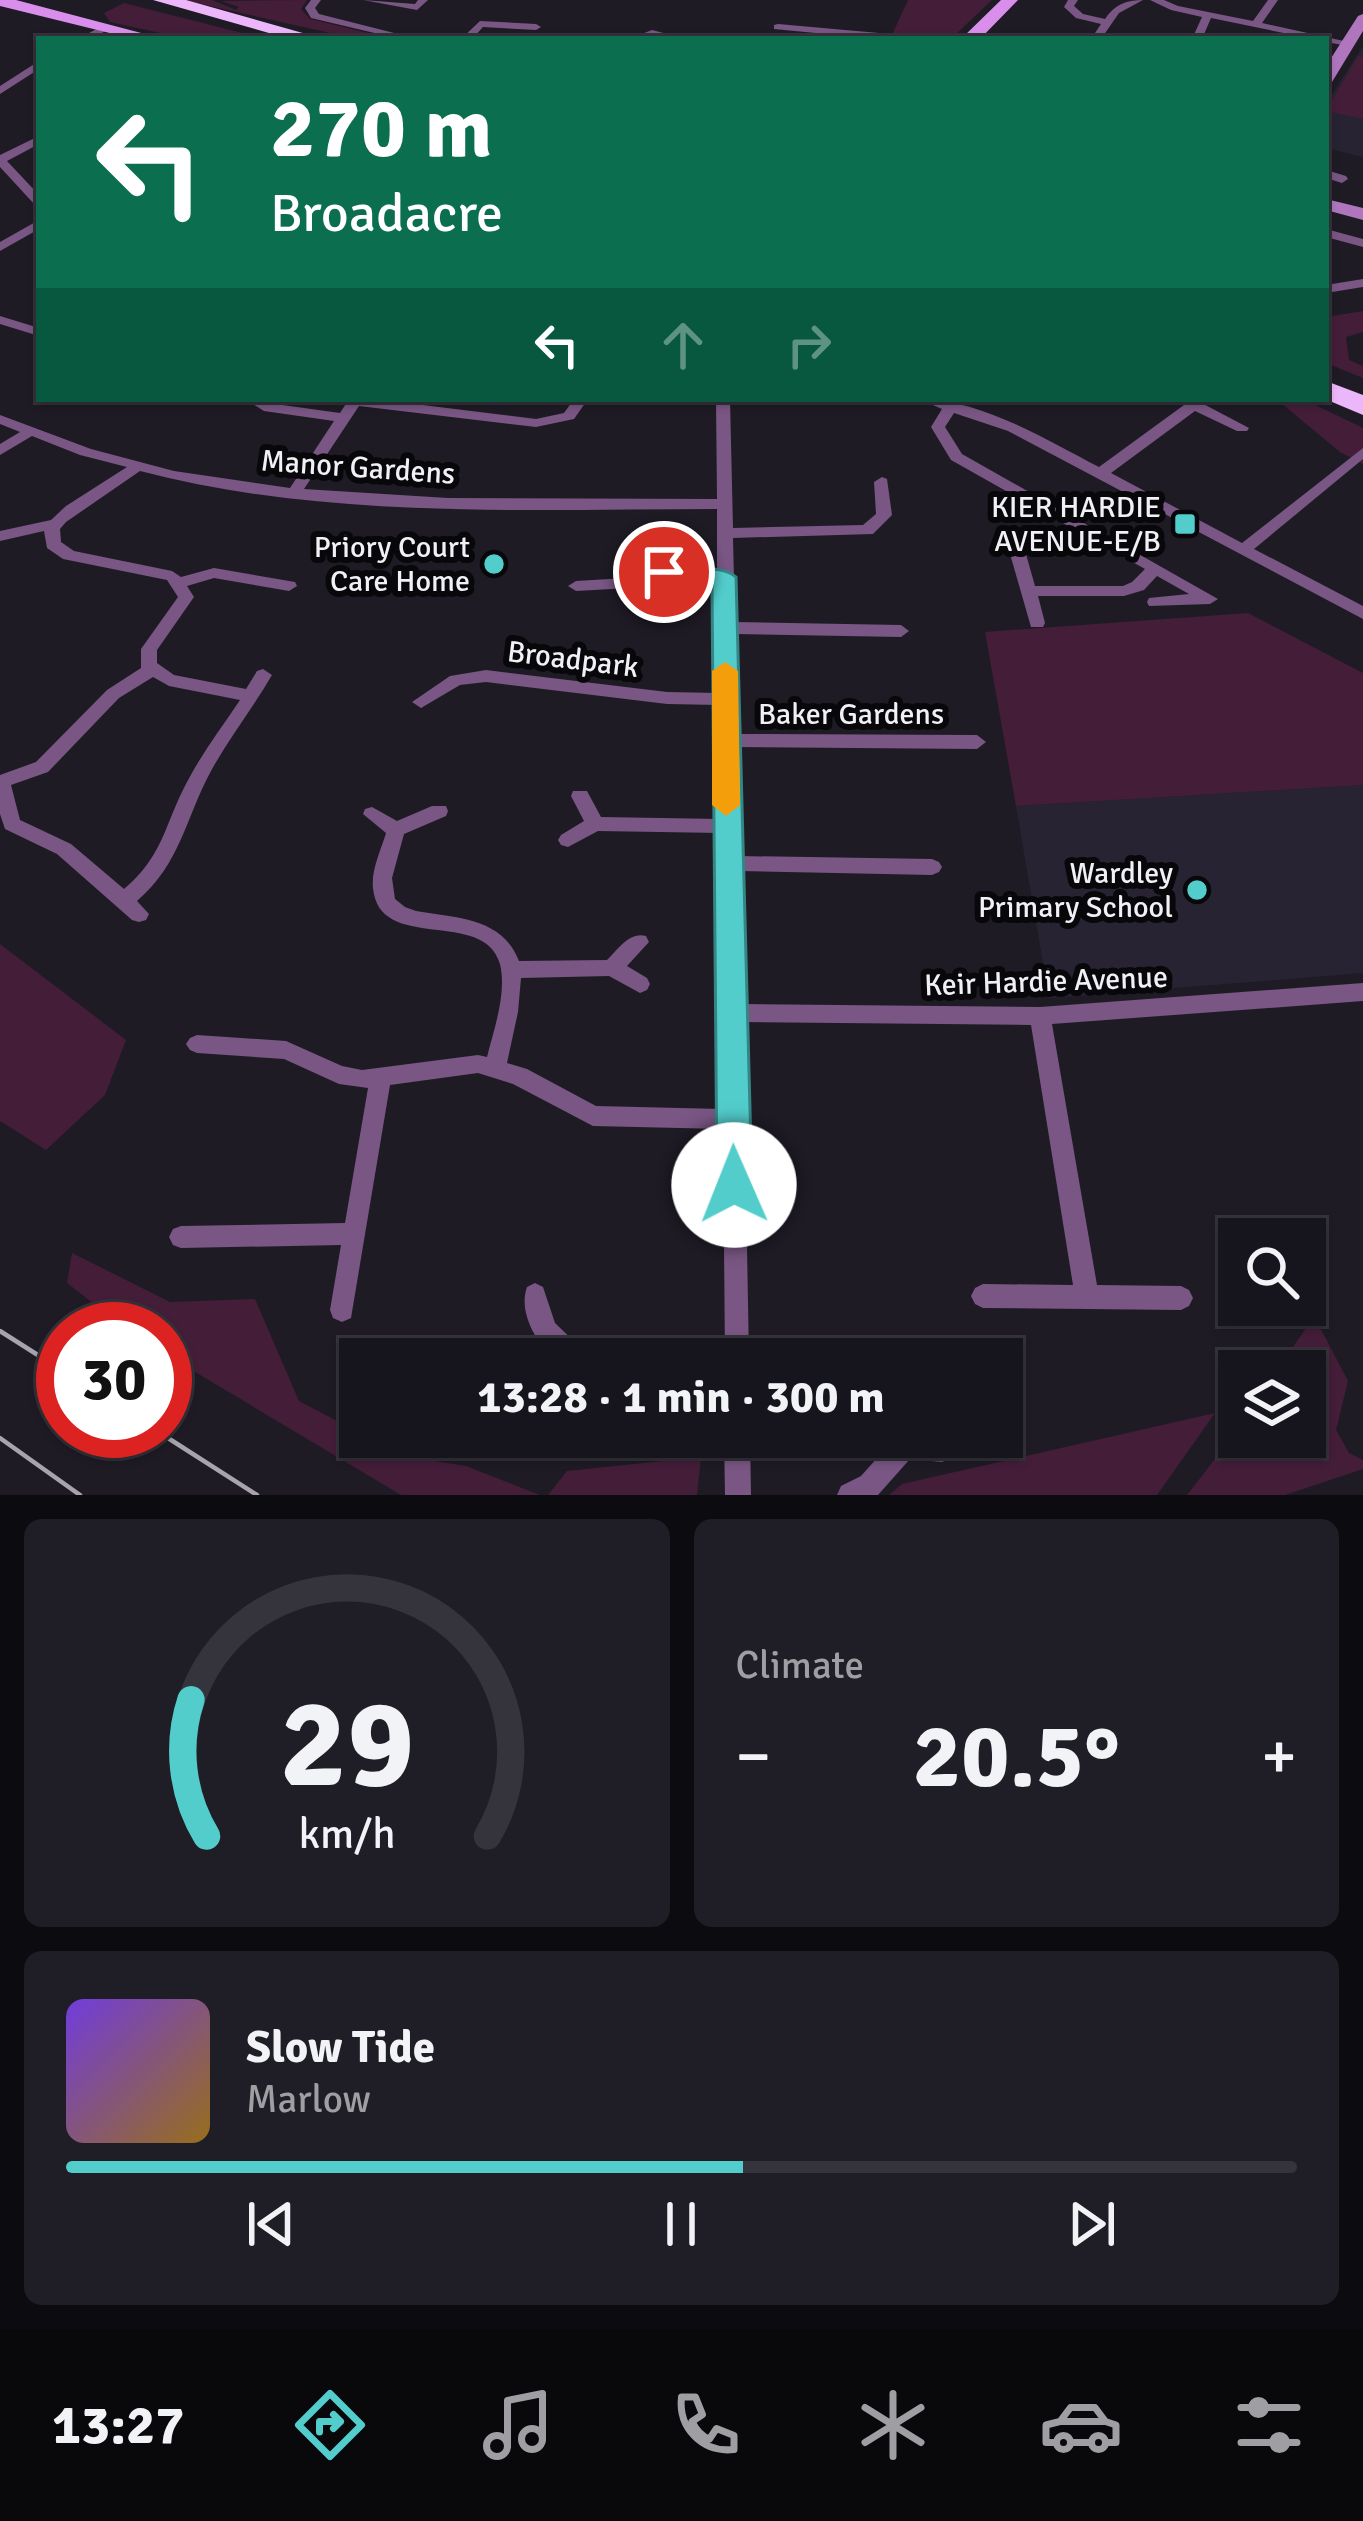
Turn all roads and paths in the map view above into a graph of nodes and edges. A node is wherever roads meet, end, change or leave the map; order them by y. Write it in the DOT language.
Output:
graph roads {
  1 [pos="136,0"];
  2 [pos="163,0"];
  3 [pos="316,0"];
  4 [pos="368,0"];
  5 [pos="1010,0"];
  6 [pos="1073,0"];
  7 [pos="1138,0"];
  8 [pos="1155,0"];
  9 [pos="1273,0"];
  10 [pos="0,1"];
  11 [pos="417,7"];
  12 [pos="1208,15"];
  13 [pos="1363,19"];
  14 [pos="1106,22"];
  15 [pos="1255,25"];
  16 [pos="536,27"];
  17 [pos="778,27"];
  18 [pos="106,28"];
  19 [pos="277,33"];
  20 [pos="798,34"];
  21 [pos="89,36"];
  22 [pos="141,36"];
  23 [pos="400,36"];
  24 [pos="469,36"];
  25 [pos="879,36"];
  26 [pos="973,36"];
  27 [pos="1098,36"];
  28 [pos="1198,36"];
  29 [pos="1312,36"];
  30 [pos="1329,39"];
  31 [pos="1348,43"];
  32 [pos="36,66"];
  33 [pos="1329,74"];
  34 [pos="0,91"];
  35 [pos="36,141"];
  36 [pos="0,160"];
  37 [pos="1329,175"];
  38 [pos="1342,178"];
  39 [pos="36,199"];
  40 [pos="1329,205"];
  41 [pos="1363,214"];
  42 [pos="36,226"];
  43 [pos="1329,234"];
  44 [pos="1363,243"];
  45 [pos="0,247"];
  46 [pos="1363,283"];
  47 [pos="1329,289"];
  48 [pos="0,320"];
  49 [pos="36,331"];
  50 [pos="1329,376"];
  51 [pos="1329,389"];
  52 [pos="1363,391"];
  53 [pos="256,402"];
  54 [pos="355,402"];
  55 [pos="388,402"];
  56 [pos="579,402"];
  57 [pos="723,402"];
  58 [pos="937,402"];
  59 [pos="1188,402"];
  60 [pos="420,404"];
  61 [pos="951,406"];
  62 [pos="1363,406"];
  63 [pos="344,418"];
  64 [pos="0,419"];
  65 [pos="1242,428"];
  66 [pos="29,432"];
  67 [pos="0,451"];
  68 [pos="1363,452"];
  69 [pos="137,466"];
  70 [pos="1100,474"];
  71 [pos="882,482"];
  72 [pos="294,493"];
  73 [pos="722,504"];
  74 [pos="55,524"];
  75 [pos="723,533"];
  76 [pos="1012,533"];
  77 [pos="0,536"];
  78 [pos="1243,550"];
  79 [pos="663,551"];
  80 [pos="1154,568"];
  81 [pos="724,577"];
  82 [pos="180,582"];
  83 [pos="663,582"];
  84 [pos="289,586"];
  85 [pos="576,586"];
  86 [pos="1029,591"];
  87 [pos="652,602"];
  88 [pos="1155,602"];
  89 [pos="1363,614"];
  90 [pos="1036,623"];
  91 [pos="725,628"];
  92 [pos="901,631"];
  93 [pos="151,670"];
  94 [pos="263,675"];
  95 [pos="251,696"];
  96 [pos="726,699"];
  97 [pos="421,702"];
  98 [pos="726,740"];
  99 [pos="977,742"];
  100 [pos="0,782"];
  101 [pos="580,796"];
  102 [pos="439,811"];
  103 [pos="372,814"];
  104 [pos="595,824"];
  105 [pos="726,826"];
  106 [pos="396,830"];
  107 [pos="568,840"];
  108 [pos="726,863"];
  109 [pos="932,867"];
  110 [pos="639,942"];
  111 [pos="612,968"];
  112 [pos="510,970"];
  113 [pos="640,984"];
  114 [pos="1363,992"];
  115 [pos="730,1013"];
  116 [pos="1040,1016"];
  117 [pos="197,1044"];
  118 [pos="495,1068"];
  119 [pos="380,1079"];
  120 [pos="734,1119"];
  121 [pos="354,1234"];
  122 [pos="181,1237"];
  123 [pos="535,1295"];
  124 [pos="983,1296"];
  125 [pos="1087,1297"];
  126 [pos="1181,1298"];
  127 [pos="342,1310"];
  128 [pos="549,1338"];
  129 [pos="736,1338"];
  130 [pos="737,1458"];
  131 [pos="894,1458"];
  132 [pos="738,1495"];
  133 [pos="850,1495"];
  1 -- 19 [label="highway"];
  2 -- 19 [label="highway"];
  3 -- 23 [label="street"];
  4 -- 11 [label="street"];
  5 -- 26 [label="main road"];
  6 -- 14 [label="street"];
  7 -- 14 [label="street"];
  8 -- 12 [label="street"];
  9 -- 15 [label="street"];
  10 -- 18 [label="main road"];
  12 -- 15 [label="street"];
  12 -- 28 [label="street"];
  13 -- 31 [label="street"];
  14 -- 27 [label="street"];
  15 -- 29 [label="street"];
  16 -- 24 [label="street"];
  17 -- 20 [label="street"];
  18 -- 21 [label="street"];
  18 -- 22 [label="main road"];
  20 -- 25 [label="street"];
  30 -- 31 [label="street"];
  31 -- 33 [label="street"];
  32 -- 34 [label="street"];
  35 -- 36 [label="street"];
  36 -- 39 [label="street"];
  37 -- 38 [label="street"];
  40 -- 41 [label="street"];
  42 -- 45 [label="street"];
  43 -- 44 [label="street"];
  46 -- 47 [label="street"];
  48 -- 49 [label="street"];
  50 -- 52 [label="highway"];
  51 -- 62 [label="highway"];
  53 -- 63 [label="street"];
  54 -- 63 [label="street"];
  55 -- 60 [label="street"];
  56 -- 60 [label="street"];
  57 -- 73 [label="street"];
  58 -- 61 [label="street"];
  59 -- 65 [label="street"];
  59 -- 70 [label="street"];
  61 -- 70 [label="street"];
  61 -- 80 [label="street"];
  63 -- 72 [label="street"];
  64 -- 66 [label="street, Manor Gardens"];
  66 -- 67 [label="street"];
  66 -- 69 [label="street, Manor Gardens"];
  68 -- 78 [label="street"];
  69 -- 72 [label="street, Manor Gardens"];
  69 -- 74 [label="street"];
  70 -- 78 [label="street"];
  71 -- 75 [label="street"];
  72 -- 73 [label="street, Manor Gardens"];
  73 -- 75 [label="street"];
  74 -- 77 [label="street"];
  74 -- 82 [label="street"];
  75 -- 81 [label="street"];
  76 -- 86 [label="street"];
  78 -- 89 [label="street"];
  79 -- 83 [label="street"];
  80 -- 86 [label="street"];
  80 -- 88 [label="street"];
  81 -- 83 [label="street"];
  81 -- 91 [label="street"];
  82 -- 84 [label="street"];
  82 -- 93 [label="street"];
  83 -- 85 [label="street"];
  83 -- 87 [label="street"];
  86 -- 90 [label="street"];
  91 -- 92 [label="street"];
  91 -- 96 [label="street"];
  93 -- 95 [label="street"];
  93 -- 100 [label="street"];
  94 -- 95 [label="street"];
  95 -- 100 [label="street"];
  96 -- 97 [label="street, Broadpark"];
  96 -- 98 [label="street"];
  98 -- 99 [label="street, Baker Gardens"];
  98 -- 105 [label="street"];
  101 -- 104 [label="street"];
  102 -- 106 [label="street"];
  103 -- 106 [label="street"];
  104 -- 105 [label="street"];
  104 -- 107 [label="street"];
  105 -- 108 [label="street"];
  106 -- 112 [label="street"];
  108 -- 109 [label="street"];
  108 -- 115 [label="street"];
  110 -- 111 [label="street"];
  111 -- 112 [label="street"];
  111 -- 113 [label="street"];
  112 -- 118 [label="street"];
  114 -- 116 [label="street, Keir Hardie Avenue"];
  115 -- 116 [label="street, Keir Hardie Avenue"];
  115 -- 120 [label="street"];
  116 -- 125 [label="street"];
  117 -- 119 [label="street"];
  118 -- 119 [label="street"];
  118 -- 120 [label="street"];
  119 -- 121 [label="street"];
  120 -- 129 [label="street"];
  121 -- 122 [label="street"];
  121 -- 127 [label="street"];
  123 -- 128 [label="street"];
  124 -- 125 [label="street"];
  125 -- 126 [label="street"];
  130 -- 132 [label="street"];
  131 -- 133 [label="street"];
}
